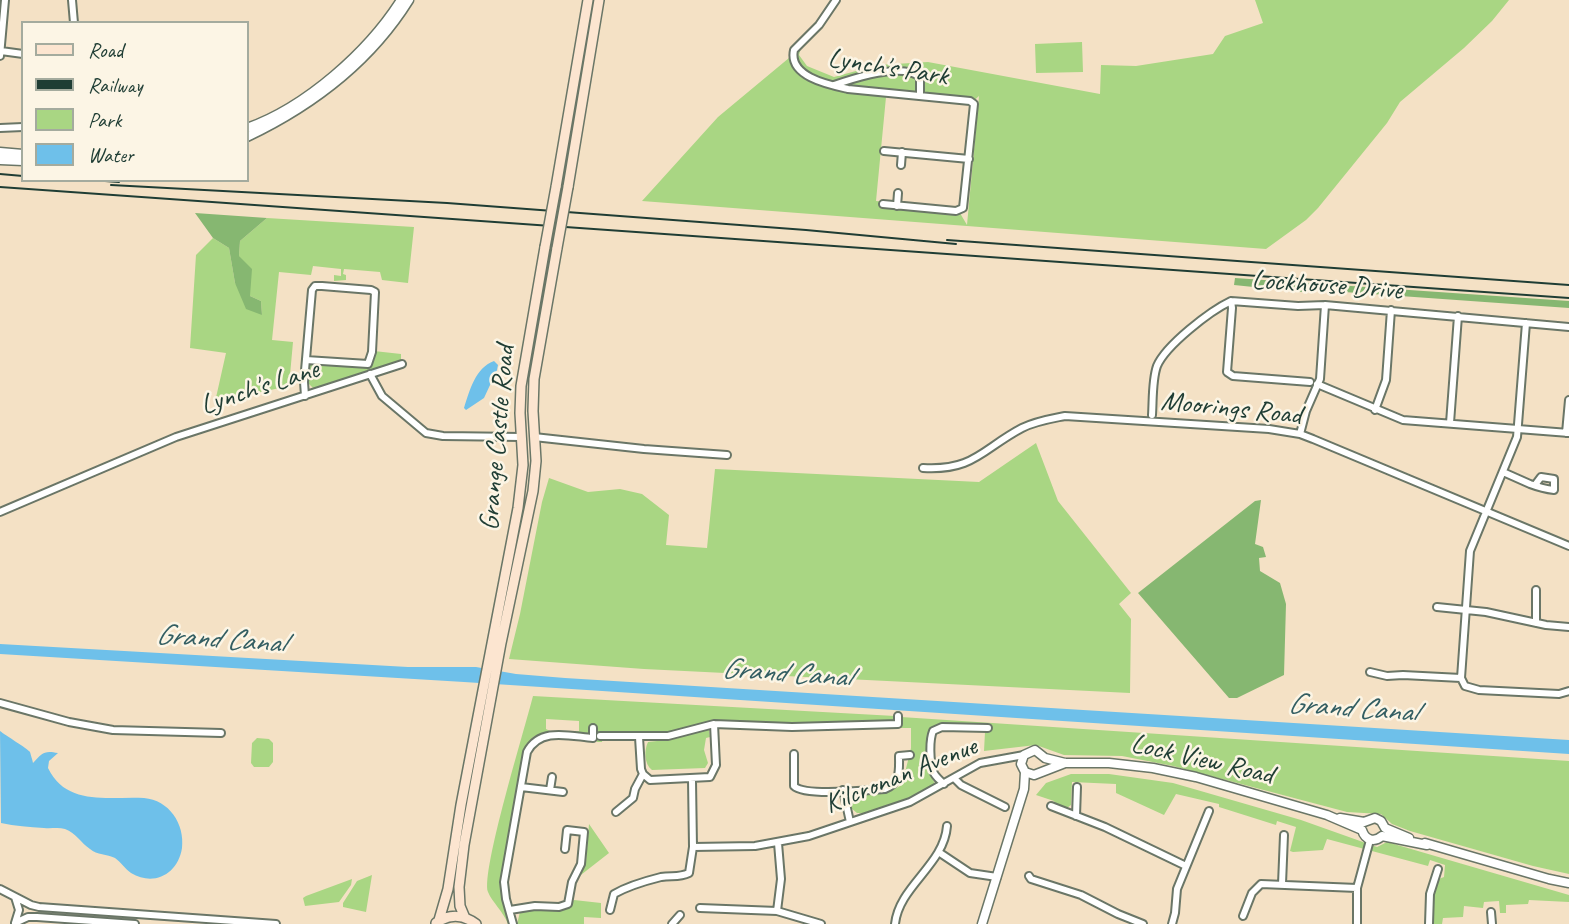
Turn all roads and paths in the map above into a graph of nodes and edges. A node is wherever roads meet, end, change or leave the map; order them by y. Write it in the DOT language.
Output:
graph roads {
  1 [pos="5,0"];
  2 [pos="72,0"];
  3 [pos="401,0"];
  4 [pos="409,0"];
  5 [pos="588,0"];
  6 [pos="599,0"];
  7 [pos="836,0"];
  8 [pos="74,21"];
  9 [pos="1,54"];
  10 [pos="21,54"];
  11 [pos="832,85"];
  12 [pos="920,96"];
  13 [pos="21,127"];
  14 [pos="0,128"];
  15 [pos="248,128"];
  16 [pos="248,136"];
  17 [pos="884,151"];
  18 [pos="0,152"];
  19 [pos="902,152"];
  20 [pos="21,154"];
  21 [pos="969,159"];
  22 [pos="0,160"];
  23 [pos="21,162"];
  24 [pos="901,165"];
  25 [pos="898,193"];
  26 [pos="883,204"];
  27 [pos="897,206"];
  28 [pos="1231,301"];
  29 [pos="1325,305"];
  30 [pos="1391,310"];
  31 [pos="1458,316"];
  32 [pos="1526,323"];
  33 [pos="1569,327"];
  34 [pos="306,360"];
  35 [pos="402,364"];
  36 [pos="370,374"];
  37 [pos="1310,382"];
  38 [pos="1317,384"];
  39 [pos="305,396"];
  40 [pos="1569,400"];
  41 [pos="1376,410"];
  42 [pos="1152,415"];
  43 [pos="1450,423"];
  44 [pos="1518,429"];
  45 [pos="1300,433"];
  46 [pos="1568,433"];
  47 [pos="521,437"];
  48 [pos="534,437"];
  49 [pos="727,455"];
  50 [pos="923,468"];
  51 [pos="1503,472"];
  52 [pos="1535,485"];
  53 [pos="1488,511"];
  54 [pos="0,512"];
  55 [pos="1569,546"];
  56 [pos="1536,590"];
  57 [pos="1437,607"];
  58 [pos="1465,610"];
  59 [pos="1536,623"];
  60 [pos="1569,627"];
  61 [pos="497,644"];
  62 [pos="1370,673"];
  63 [pos="1461,678"];
  64 [pos="1569,691"];
  65 [pos="0,703"];
  66 [pos="485,705"];
  67 [pos="898,716"];
  68 [pos="714,724"];
  69 [pos="954,727"];
  70 [pos="988,727"];
  71 [pos="593,728"];
  72 [pos="221,733"];
  73 [pos="600,736"];
  74 [pos="954,736"];
  75 [pos="639,737"];
  76 [pos="794,754"];
  77 [pos="910,755"];
  78 [pos="1045,758"];
  79 [pos="1065,762"];
  80 [pos="1030,767"];
  81 [pos="643,774"];
  82 [pos="552,777"];
  83 [pos="954,778"];
  84 [pos="692,780"];
  85 [pos="944,784"];
  86 [pos="521,787"];
  87 [pos="1077,787"];
  88 [pos="550,790"];
  89 [pos="843,790"];
  90 [pos="563,792"];
  91 [pos="1051,806"];
  92 [pos="1005,807"];
  93 [pos="1209,811"];
  94 [pos="616,812"];
  95 [pos="1076,816"];
  96 [pos="850,822"];
  97 [pos="947,826"];
  98 [pos="1363,826"];
  99 [pos="1383,832"];
  100 [pos="1284,835"];
  101 [pos="1370,840"];
  102 [pos="778,843"];
  103 [pos="692,847"];
  104 [pos="565,849"];
  105 [pos="940,853"];
  106 [pos="1186,866"];
  107 [pos="1438,869"];
  108 [pos="1029,876"];
  109 [pos="998,877"];
  110 [pos="0,880"];
  111 [pos="1569,883"];
  112 [pos="1282,884"];
  113 [pos="1357,888"];
  114 [pos="3,890"];
  115 [pos="14,895"];
  116 [pos="701,908"];
  117 [pos="510,910"];
  118 [pos="610,910"];
  119 [pos="777,911"];
  120 [pos="1491,912"];
  121 [pos="680,915"];
  122 [pos="1243,916"];
  123 [pos="465,918"];
  124 [pos="437,922"];
  125 [pos="14,923"];
  126 [pos="135,924"];
  127 [pos="276,924"];
  128 [pos="476,924"];
  129 [pos="513,924"];
  130 [pos="672,924"];
  131 [pos="821,924"];
  132 [pos="895,924"];
  133 [pos="982,924"];
  134 [pos="1143,924"];
  135 [pos="1172,924"];
  136 [pos="1357,924"];
  137 [pos="1429,924"];
  138 [pos="1492,924"];
  1 -- 9 [label="street"];
  2 -- 8 [label="street"];
  3 -- 15 [label="street"];
  4 -- 16 [label="street"];
  5 -- 47 [label="main road, Grange Castle Road, bridge"];
  6 -- 48 [label="main road, Grange Castle Road, bridge"];
  7 -- 11 [label="street, Lynch's Park"];
  9 -- 10 [label="street"];
  11 -- 12 [label="street, Lynch's Park"];
  11 -- 12 [label="street"];
  12 -- 21 [label="street, Lynch's Park"];
  13 -- 14 [label="street"];
  17 -- 19 [label="street"];
  18 -- 20 [label="street"];
  19 -- 21 [label="street"];
  19 -- 24 [label="street"];
  21 -- 27 [label="street, Lynch's Park"];
  22 -- 23 [label="street"];
  25 -- 27 [label="street"];
  26 -- 27 [label="street, Lynch's Park"];
  28 -- 29 [label="street, Lockhouse Drive"];
  28 -- 37 [label="street"];
  28 -- 42 [label="street, Lockhouse Drive"];
  29 -- 30 [label="street, Lockhouse Drive"];
  29 -- 38 [label="street"];
  30 -- 31 [label="street, Lockhouse Drive"];
  30 -- 41 [label="street"];
  31 -- 32 [label="street, Lockhouse Drive"];
  31 -- 43 [label="street"];
  32 -- 33 [label="street, Lockhouse Drive"];
  32 -- 44 [label="street"];
  34 -- 34 [label="street"];
  34 -- 39 [label="street"];
  35 -- 36 [label="street, Lynch's Lane"];
  36 -- 39 [label="street, Lynch's Lane"];
  36 -- 47 [label="street"];
  38 -- 41 [label="street"];
  38 -- 45 [label="street"];
  39 -- 54 [label="street, Lynch's Lane"];
  40 -- 46 [label="street"];
  41 -- 43 [label="street"];
  43 -- 44 [label="street"];
  44 -- 46 [label="street"];
  44 -- 51 [label="street"];
  45 -- 50 [label="street, Moorings Road"];
  45 -- 53 [label="street, Moorings Road"];
  47 -- 61 [label="main road, Grange Castle Road"];
  48 -- 49 [label="street"];
  48 -- 61 [label="main road, Grange Castle Road"];
  51 -- 52 [label="street"];
  51 -- 53 [label="street"];
  53 -- 55 [label="street, Moorings Road"];
  53 -- 58 [label="street"];
  56 -- 59 [label="street"];
  57 -- 58 [label="street"];
  58 -- 59 [label="street"];
  58 -- 63 [label="street"];
  59 -- 60 [label="street"];
  61 -- 66 [label="main road, Grange Castle Road"];
  62 -- 63 [label="street"];
  63 -- 64 [label="street"];
  65 -- 72 [label="street"];
  66 -- 123 [label="main road, Grange Castle Road"];
  66 -- 124 [label="main road, Grange Castle Road"];
  67 -- 68 [label="street"];
  68 -- 75 [label="street"];
  68 -- 84 [label="street"];
  69 -- 70 [label="street"];
  69 -- 74 [label="street"];
  69 -- 85 [label="street"];
  71 -- 86 [label="street"];
  73 -- 75 [label="street"];
  75 -- 81 [label="street"];
  76 -- 89 [label="street"];
  77 -- 89 [label="street"];
  78 -- 79 [label="street, Lock View Road"];
  78 -- 80 [label="street"];
  78 -- 80 [label="street, Lock View Road"];
  79 -- 80 [label="street, Lock View Road"];
  79 -- 98 [label="street, Lock View Road"];
  80 -- 83 [label="street, Kilcronan Avenue"];
  80 -- 109 [label="street"];
  81 -- 84 [label="street"];
  81 -- 94 [label="street"];
  82 -- 88 [label="street"];
  83 -- 85 [label="street, Kilcronan Avenue"];
  83 -- 92 [label="street"];
  84 -- 103 [label="street"];
  85 -- 96 [label="street, Kilcronan Avenue"];
  86 -- 88 [label="street"];
  86 -- 117 [label="street"];
  87 -- 95 [label="street"];
  88 -- 90 [label="street"];
  89 -- 96 [label="street"];
  91 -- 95 [label="street"];
  93 -- 106 [label="street"];
  95 -- 106 [label="street"];
  96 -- 102 [label="street, Kilcronan Avenue"];
  97 -- 105 [label="street"];
  98 -- 99 [label="street, Lock View Road"];
  98 -- 101 [label="street"];
  99 -- 101 [label="street"];
  99 -- 111 [label="street, Lock View Road"];
  100 -- 112 [label="street"];
  101 -- 113 [label="street"];
  102 -- 103 [label="street, Kilcronan Avenue"];
  102 -- 119 [label="street"];
  103 -- 118 [label="street"];
  104 -- 117 [label="street"];
  105 -- 109 [label="street"];
  105 -- 132 [label="street"];
  106 -- 135 [label="street"];
  107 -- 137 [label="street"];
  108 -- 134 [label="street"];
  109 -- 133 [label="street"];
  110 -- 114 [label="street"];
  112 -- 113 [label="street"];
  112 -- 122 [label="street"];
  113 -- 136 [label="street"];
  114 -- 115 [label="street"];
  115 -- 125 [label="street"];
  115 -- 127 [label="street"];
  116 -- 119 [label="street"];
  117 -- 129 [label="street"];
  119 -- 131 [label="street"];
  120 -- 138 [label="street"];
  121 -- 130 [label="street"];
  123 -- 124 [label="main road, Grange Castle Road"];
  123 -- 128 [label="main road"];
  125 -- 126 [label="street"];
}
